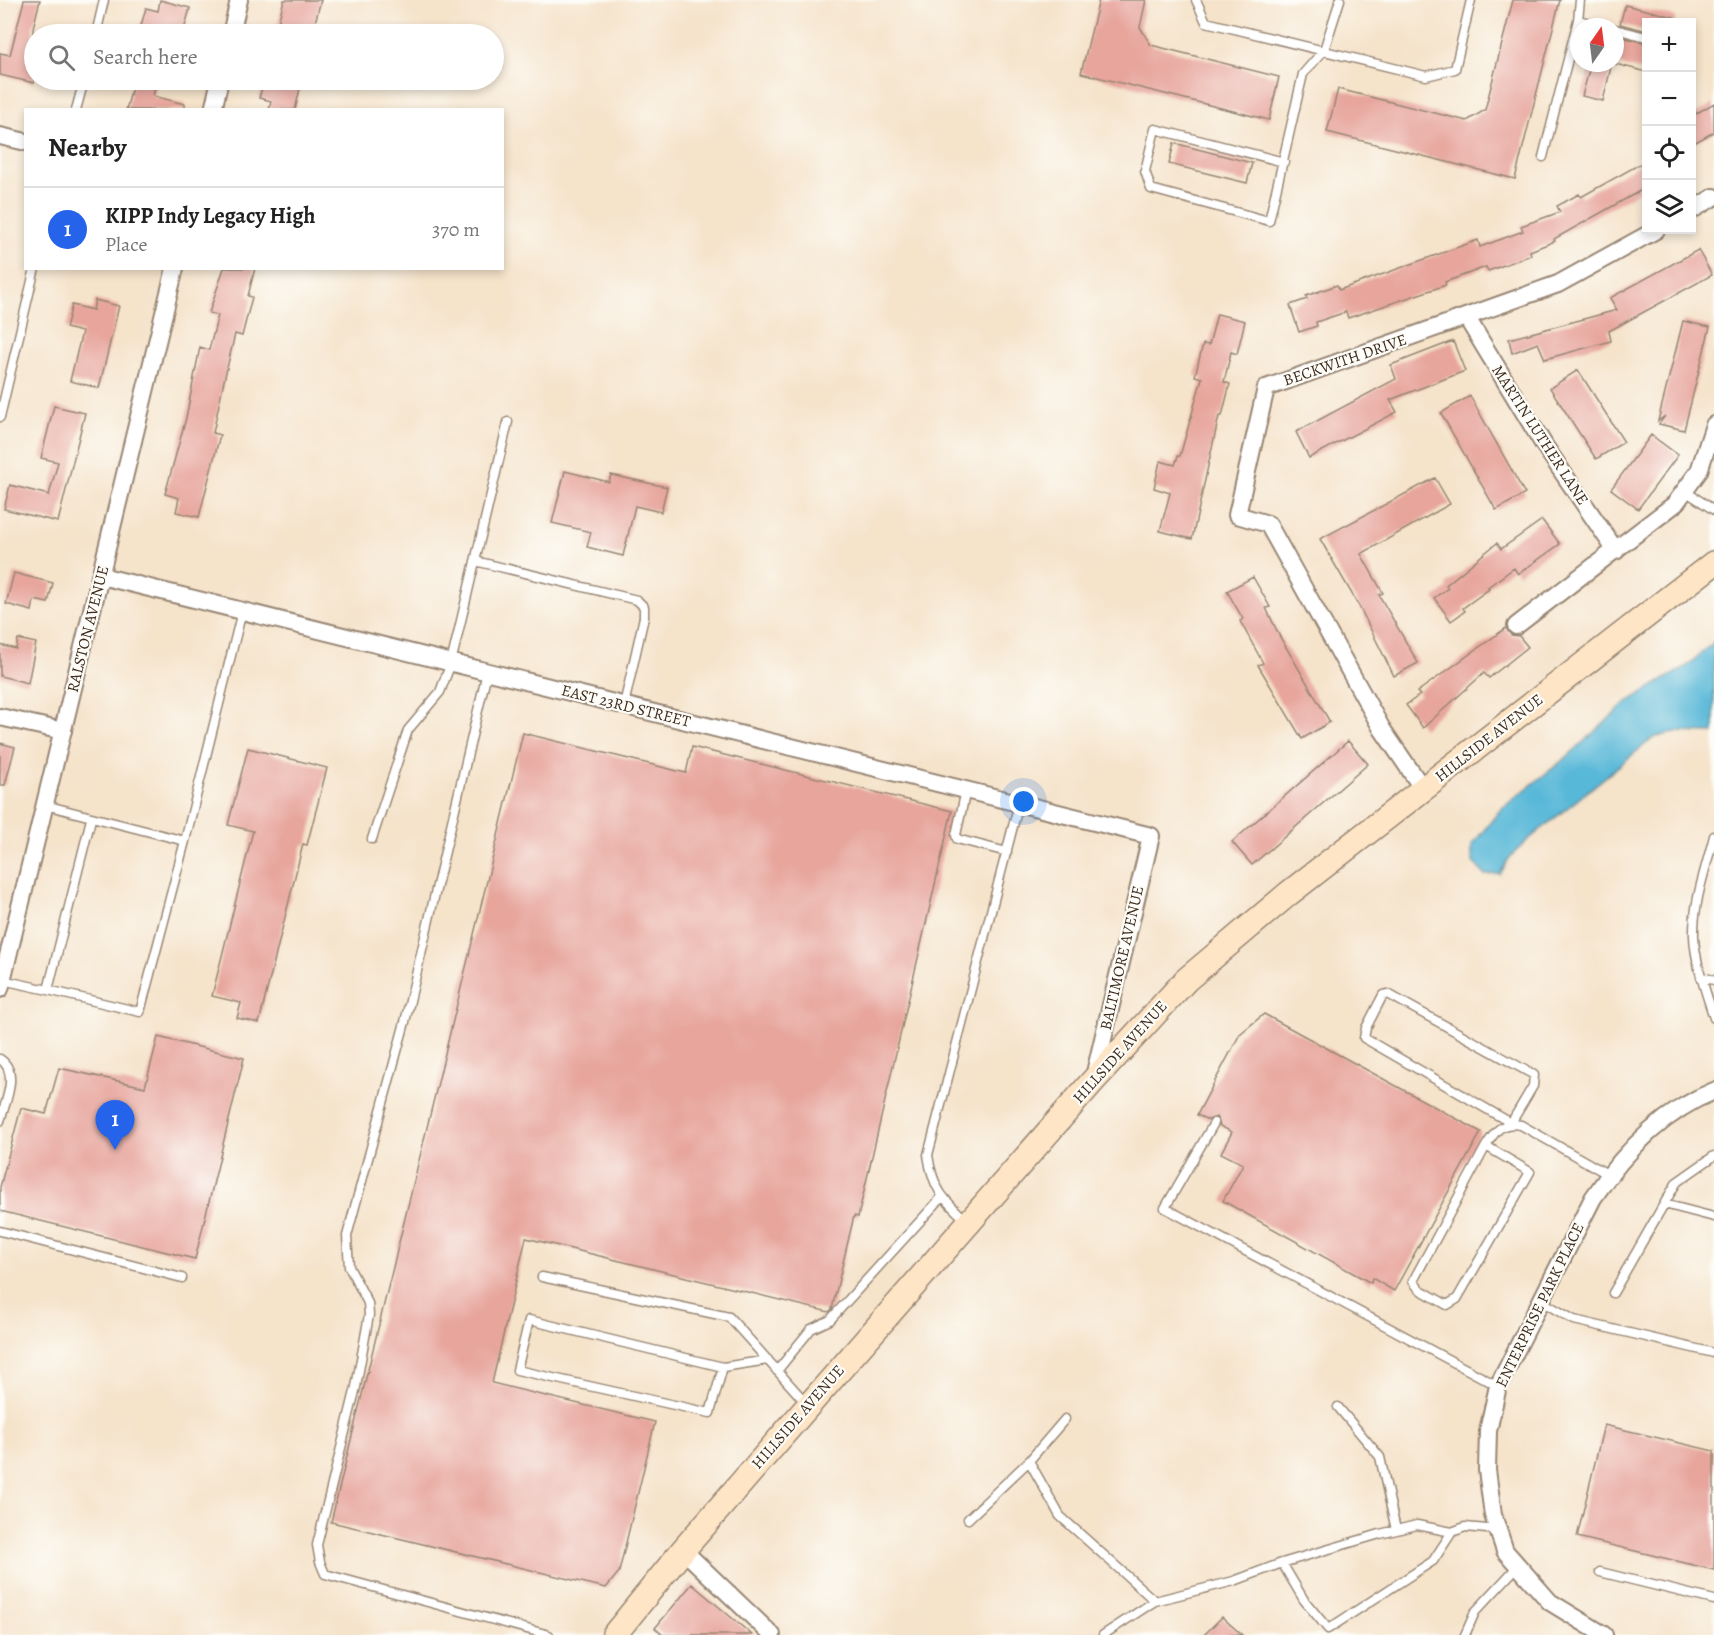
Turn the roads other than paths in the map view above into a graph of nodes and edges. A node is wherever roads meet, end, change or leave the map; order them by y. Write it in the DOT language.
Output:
graph roads {
  1 [pos="104,0"];
  2 [pos="239,0"];
  3 [pos="1196,0"];
  4 [pos="1340,0"];
  5 [pos="1471,0"];
  6 [pos="1580,0"];
  7 [pos="1578,18"];
  8 [pos="98,24"];
  9 [pos="233,24"];
  10 [pos="1624,31"];
  11 [pos="1642,36"];
  12 [pos="1324,50"];
  13 [pos="1570,51"];
  14 [pos="81,90"];
  15 [pos="218,90"];
  16 [pos="77,108"];
  17 [pos="213,108"];
  18 [pos="0,136"];
  19 [pos="24,142"];
  20 [pos="1543,157"];
  21 [pos="1284,162"];
  22 [pos="1714,197"];
  23 [pos="1696,208"];
  24 [pos="1649,234"];
  25 [pos="35,270"];
  26 [pos="175,270"];
  27 [pos="1467,318"];
  28 [pos="0,417"];
  29 [pos="508,422"];
  30 [pos="1714,425"];
  31 [pos="1686,491"];
  32 [pos="1714,510"];
  33 [pos="1616,551"];
  34 [pos="475,561"];
  35 [pos="1714,562"];
  36 [pos="101,576"];
  37 [pos="243,611"];
  38 [pos="1516,626"];
  39 [pos="451,663"];
  40 [pos="487,672"];
  41 [pos="624,705"];
  42 [pos="0,717"];
  43 [pos="63,731"];
  44 [pos="1423,789"];
  45 [pos="966,790"];
  46 [pos="1019,803"];
  47 [pos="45,805"];
  48 [pos="91,819"];
  49 [pos="1151,836"];
  50 [pos="1714,836"];
  51 [pos="372,839"];
  52 [pos="185,841"];
  53 [pos="1007,852"];
  54 [pos="4,953"];
  55 [pos="1701,977"];
  56 [pos="1714,980"];
  57 [pos="1,984"];
  58 [pos="48,990"];
  59 [pos="1714,1018"];
  60 [pos="0,1059"];
  61 [pos="1093,1081"];
  62 [pos="1714,1091"];
  63 [pos="0,1121"];
  64 [pos="1214,1123"];
  65 [pos="1511,1123"];
  66 [pos="1486,1146"];
  67 [pos="1714,1156"];
  68 [pos="1608,1175"];
  69 [pos="942,1197"];
  70 [pos="1664,1204"];
  71 [pos="1714,1217"];
  72 [pos="969,1222"];
  73 [pos="0,1232"];
  74 [pos="542,1277"];
  75 [pos="182,1278"];
  76 [pos="1613,1293"];
  77 [pos="1541,1301"];
  78 [pos="1714,1353"];
  79 [pos="768,1360"];
  80 [pos="723,1367"];
  81 [pos="777,1371"];
  82 [pos="1498,1386"];
  83 [pos="809,1405"];
  84 [pos="1338,1407"];
  85 [pos="1065,1419"];
  86 [pos="1029,1461"];
  87 [pos="968,1519"];
  88 [pos="1396,1530"];
  89 [pos="1498,1530"];
  90 [pos="1452,1532"];
  91 [pos="683,1550"];
  92 [pos="1282,1563"];
  93 [pos="1518,1566"];
  94 [pos="1600,1572"];
  95 [pos="1714,1600"];
  96 [pos="1155,1601"];
  97 [pos="1326,1632"];
  98 [pos="549,1635"];
  99 [pos="614,1635"];
  100 [pos="772,1635"];
  101 [pos="1103,1635"];
  102 [pos="1465,1635"];
  103 [pos="1604,1635"];
  1 -- 8 [label="lane"];
  2 -- 9 [label="street"];
  3 -- 12 [label="lane"];
  4 -- 12 [label="lane"];
  5 -- 12 [label="lane"];
  6 -- 7 [label="lane"];
  10 -- 11 [label="lane"];
  12 -- 21 [label="lane"];
  13 -- 20 [label="lane"];
  14 -- 16 [label="lane"];
  15 -- 17 [label="street"];
  18 -- 19 [label="street"];
  21 -- 21 [label="lane"];
  22 -- 23 [label="street"];
  24 -- 27 [label="street, BECKWITH DRIVE"];
  25 -- 28 [label="lane"];
  26 -- 36 [label="street, RALSTON AVENUE"];
  27 -- 33 [label="street, MARTIN LUTHER LANE"];
  27 -- 44 [label="street, BECKWITH DRIVE"];
  29 -- 34 [label="lane"];
  30 -- 31 [label="street"];
  31 -- 32 [label="lane"];
  31 -- 33 [label="street"];
  33 -- 38 [label="street"];
  34 -- 39 [label="lane"];
  34 -- 41 [label="lane"];
  35 -- 44 [label="street, HILLSIDE AVENUE"];
  36 -- 37 [label="street, EAST 23RD STREET"];
  36 -- 43 [label="street, RALSTON AVENUE"];
  37 -- 39 [label="street, EAST 23RD STREET"];
  37 -- 52 [label="lane"];
  39 -- 40 [label="street, EAST 23RD STREET"];
  39 -- 51 [label="lane"];
  40 -- 41 [label="street, EAST 23RD STREET"];
  40 -- 98 [label="lane"];
  41 -- 45 [label="street, EAST 23RD STREET"];
  42 -- 43 [label="street"];
  43 -- 47 [label="street, RALSTON AVENUE"];
  44 -- 61 [label="street, HILLSIDE AVENUE"];
  45 -- 46 [label="street, EAST 23RD STREET"];
  45 -- 53 [label="lane"];
  46 -- 49 [label="street, EAST 23RD STREET"];
  46 -- 53 [label="lane"];
  47 -- 48 [label="lane"];
  47 -- 54 [label="street, RALSTON AVENUE"];
  48 -- 52 [label="lane"];
  48 -- 58 [label="lane"];
  49 -- 61 [label="street, BALTIMORE AVENUE"];
  50 -- 55 [label="lane"];
  52 -- 58 [label="lane"];
  53 -- 69 [label="lane"];
  54 -- 57 [label="street, RALSTON AVENUE"];
  55 -- 56 [label="lane"];
  55 -- 59 [label="lane"];
  57 -- 58 [label="lane"];
  60 -- 63 [label="lane"];
  61 -- 72 [label="street, HILLSIDE AVENUE"];
  62 -- 68 [label="street, ENTERPRISE PARK PLACE"];
  64 -- 82 [label="lane"];
  65 -- 65 [label="lane"];
  65 -- 66 [label="lane"];
  65 -- 68 [label="lane"];
  66 -- 66 [label="lane"];
  67 -- 70 [label="lane"];
  68 -- 77 [label="street, ENTERPRISE PARK PLACE"];
  69 -- 72 [label="lane"];
  69 -- 81 [label="lane"];
  70 -- 71 [label="lane"];
  70 -- 76 [label="lane"];
  72 -- 83 [label="street, HILLSIDE AVENUE"];
  73 -- 75 [label="lane"];
  74 -- 79 [label="lane"];
  77 -- 78 [label="lane"];
  77 -- 82 [label="street, ENTERPRISE PARK PLACE"];
  79 -- 80 [label="lane"];
  79 -- 81 [label="lane"];
  80 -- 80 [label="lane"];
  81 -- 83 [label="lane"];
  82 -- 89 [label="street, ENTERPRISE PARK PLACE"];
  83 -- 91 [label="street, HILLSIDE AVENUE"];
  84 -- 88 [label="lane"];
  85 -- 86 [label="lane"];
  86 -- 87 [label="lane"];
  86 -- 96 [label="lane"];
  88 -- 90 [label="lane"];
  88 -- 92 [label="lane"];
  89 -- 90 [label="lane"];
  89 -- 93 [label="street, ENTERPRISE PARK PLACE"];
  90 -- 97 [label="lane"];
  91 -- 99 [label="street, HILLSIDE AVENUE"];
  91 -- 100 [label="street"];
  92 -- 96 [label="lane"];
  92 -- 97 [label="lane"];
  93 -- 102 [label="lane"];
  93 -- 103 [label="street, ENTERPRISE PARK PLACE"];
  94 -- 95 [label="lane"];
  96 -- 101 [label="lane"];
}
